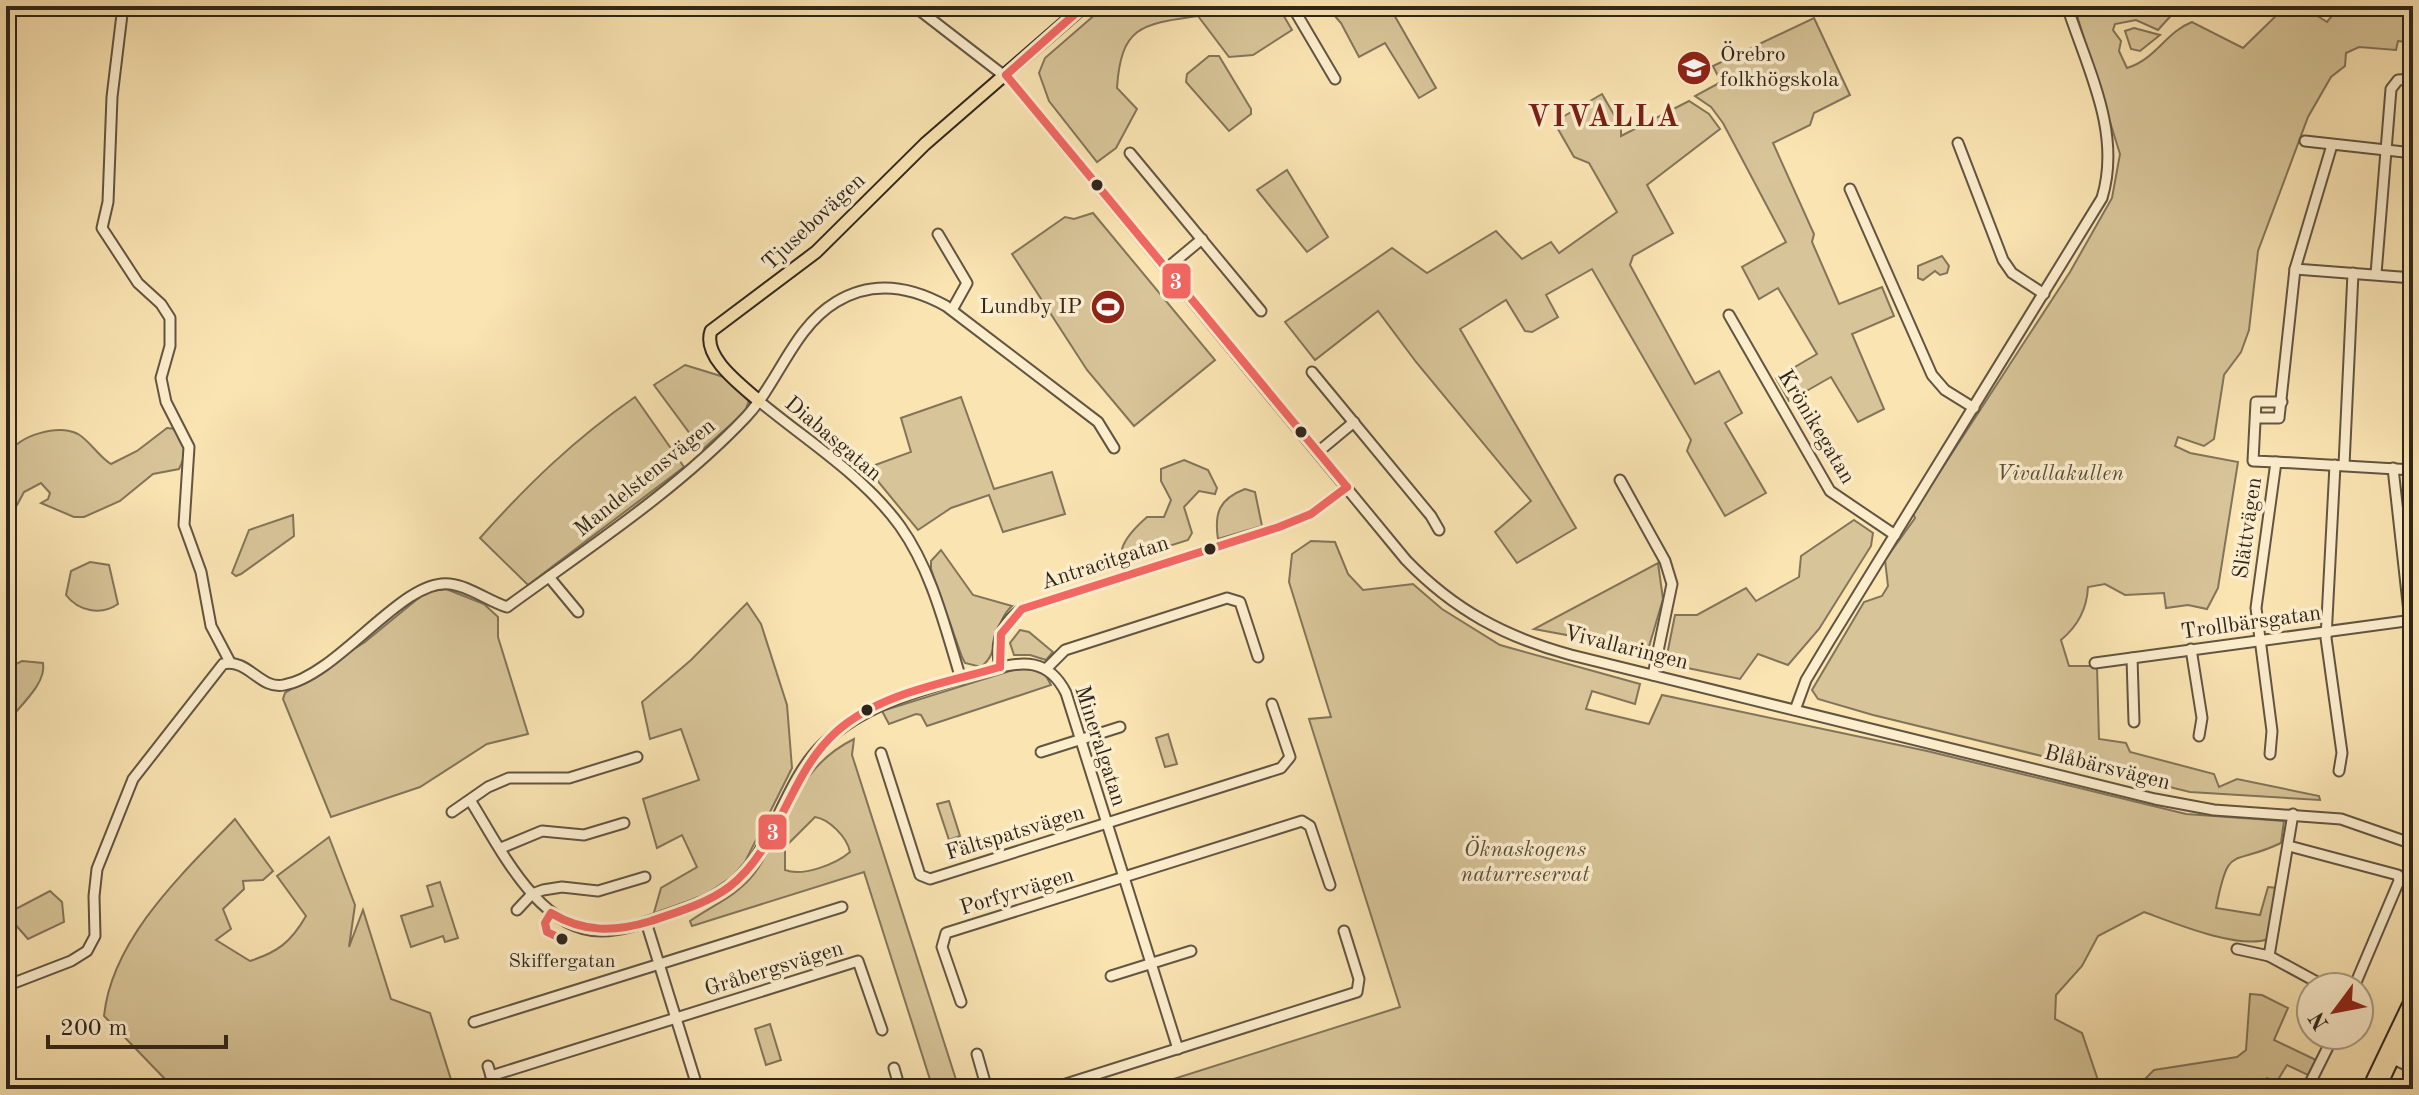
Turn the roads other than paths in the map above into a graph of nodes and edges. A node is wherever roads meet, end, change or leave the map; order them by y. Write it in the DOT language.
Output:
graph roads {
  1 [pos="123,6"];
  2 [pos="914,6"];
  3 [pos="1084,6"];
  4 [pos="1292,6"];
  5 [pos="2067,6"];
  6 [pos="1006,75"];
  7 [pos="1335,79"];
  8 [pos="2413,79"];
  9 [pos="2305,141"];
  10 [pos="1958,143"];
  11 [pos="2332,145"];
  12 [pos="2386,150"];
  13 [pos="1130,153"];
  14 [pos="2413,153"];
  15 [pos="1850,189"];
  16 [pos="938,234"];
  17 [pos="1202,239"];
  18 [pos="1166,269"];
  19 [pos="2295,269"];
  20 [pos="2353,273"];
  21 [pos="2376,274"];
  22 [pos="2413,278"];
  23 [pos="2044,294"];
  24 [pos="952,310"];
  25 [pos="1261,311"];
  26 [pos="1729,315"];
  27 [pos="1312,372"];
  28 [pos="759,401"];
  29 [pos="2282,402"];
  30 [pos="1974,408"];
  31 [pos="2256,418"];
  32 [pos="1354,422"];
  33 [pos="1114,448"];
  34 [pos="1318,452"];
  35 [pos="2276,462"];
  36 [pos="2340,465"];
  37 [pos="2393,468"];
  38 [pos="2413,470"];
  39 [pos="1620,480"];
  40 [pos="1347,487"];
  41 [pos="1439,530"];
  42 [pos="1895,535"];
  43 [pos="549,577"];
  44 [pos="578,612"];
  45 [pos="2412,621"];
  46 [pos="2327,631"];
  47 [pos="2259,640"];
  48 [pos="2191,649"];
  49 [pos="1258,657"];
  50 [pos="2132,658"];
  51 [pos="230,662"];
  52 [pos="2095,663"];
  53 [pos="1000,667"];
  54 [pos="1047,668"];
  55 [pos="1653,675"];
  56 [pos="961,679"];
  57 [pos="1272,704"];
  58 [pos="1795,710"];
  59 [pos="2134,722"];
  60 [pos="1120,727"];
  61 [pos="2199,736"];
  62 [pos="1081,739"];
  63 [pos="1041,752"];
  64 [pos="881,753"];
  65 [pos="2270,754"];
  66 [pos="637,757"];
  67 [pos="2339,771"];
  68 [pos="470,800"];
  69 [pos="452,812"];
  70 [pos="2293,814"];
  71 [pos="624,823"];
  72 [pos="1107,823"];
  73 [pos="2413,844"];
  74 [pos="2289,846"];
  75 [pos="501,848"];
  76 [pos="645,877"];
  77 [pos="1124,877"];
  78 [pos="1330,885"];
  79 [pos="532,894"];
  80 [pos="842,907"];
  81 [pos="517,910"];
  82 [pos="646,922"];
  83 [pos="1344,931"];
  84 [pos="2237,949"];
  85 [pos="1191,951"];
  86 [pos="2269,956"];
  87 [pos="1151,963"];
  88 [pos="659,964"];
  89 [pos="2297,971"];
  90 [pos="2361,971"];
  91 [pos="1111,976"];
  92 [pos="6,986"];
  93 [pos="2413,995"];
  94 [pos="961,1002"];
  95 [pos="2413,1016"];
  96 [pos="676,1018"];
  97 [pos="474,1022"];
  98 [pos="882,1030"];
  99 [pos="1178,1049"];
  100 [pos="2326,1051"];
  101 [pos="977,1054"];
  102 [pos="2391,1054"];
  103 [pos="2413,1065"];
  104 [pos="894,1068"];
  105 [pos="495,1089"];
  106 [pos="698,1089"];
  107 [pos="900,1089"];
  108 [pos="987,1089"];
  109 [pos="1050,1089"];
  110 [pos="2307,1089"];
  111 [pos="2368,1089"];
  112 [pos="2379,1089"];
  1 -- 51 [label="street"];
  2 -- 6 [label="street, Vivallaringen"];
  3 -- 6 [label="main road"];
  4 -- 7 [label="street"];
  5 -- 23 [label="street"];
  6 -- 18 [label="street, Vivallaringen"];
  6 -- 28 [label="main road, Tjusebovägen"];
  8 -- 12 [label="street"];
  9 -- 11 [label="street"];
  10 -- 23 [label="street"];
  11 -- 12 [label="street"];
  11 -- 19 [label="street"];
  12 -- 14 [label="street"];
  12 -- 21 [label="street"];
  13 -- 17 [label="street"];
  15 -- 30 [label="street"];
  16 -- 24 [label="street"];
  17 -- 18 [label="street"];
  17 -- 25 [label="street"];
  18 -- 34 [label="street, Vivallaringen"];
  19 -- 20 [label="street"];
  19 -- 29 [label="street"];
  20 -- 21 [label="street"];
  20 -- 36 [label="street"];
  21 -- 22 [label="street"];
  23 -- 30 [label="street"];
  24 -- 28 [label="street, Mandelstensvägen"];
  24 -- 33 [label="street, Mandelstensvägen"];
  26 -- 42 [label="street, Krönikegatan"];
  27 -- 32 [label="street"];
  28 -- 43 [label="street, Mandelstensvägen"];
  28 -- 56 [label="street, Diabasgatan"];
  29 -- 31 [label="street"];
  29 -- 31 [label="street"];
  30 -- 42 [label="street"];
  31 -- 35 [label="street"];
  32 -- 34 [label="street"];
  32 -- 41 [label="street"];
  34 -- 40 [label="street, Vivallaringen"];
  35 -- 36 [label="street, Slättvägen"];
  35 -- 47 [label="street, Slättvägen"];
  36 -- 37 [label="street, Slättvägen"];
  36 -- 46 [label="street"];
  37 -- 38 [label="street, Slättvägen"];
  37 -- 45 [label="street"];
  39 -- 55 [label="street"];
  40 -- 53 [label="street, Antracitgatan"];
  40 -- 55 [label="street, Vivallaringen"];
  42 -- 58 [label="street"];
  43 -- 44 [label="street"];
  43 -- 51 [label="street, Mandelstensvägen"];
  45 -- 46 [label="street, Trollbärsgatan"];
  46 -- 47 [label="street, Trollbärsgatan"];
  46 -- 67 [label="street"];
  47 -- 48 [label="street, Trollbärsgatan"];
  47 -- 65 [label="street, Slättvägen"];
  48 -- 50 [label="street, Trollbärsgatan"];
  48 -- 61 [label="street"];
  49 -- 54 [label="street"];
  50 -- 52 [label="street, Trollbärsgatan"];
  50 -- 59 [label="street"];
  51 -- 92 [label="street"];
  53 -- 54 [label="street, Mineralgatan"];
  53 -- 56 [label="street, Mineralgatan"];
  54 -- 62 [label="street, Mineralgatan"];
  55 -- 58 [label="street, Vivallaringen"];
  56 -- 82 [label="street, Mineralgatan"];
  57 -- 72 [label="street"];
  58 -- 70 [label="street, Blåbärsvägen"];
  60 -- 62 [label="street"];
  62 -- 63 [label="street"];
  62 -- 72 [label="street, Mineralgatan"];
  64 -- 72 [label="street, Fältspatsvägen"];
  66 -- 68 [label="street"];
  68 -- 69 [label="street"];
  68 -- 75 [label="street, Mineralgatan"];
  70 -- 73 [label="street, Blåbärsvägen"];
  70 -- 74 [label="street"];
  71 -- 75 [label="street"];
  72 -- 77 [label="street, Mineralgatan"];
  74 -- 86 [label="street"];
  74 -- 90 [label="street"];
  75 -- 79 [label="street, Mineralgatan"];
  76 -- 79 [label="street"];
  77 -- 78 [label="street"];
  77 -- 87 [label="street, Mineralgatan"];
  77 -- 94 [label="street, Porfyrvägen"];
  79 -- 81 [label="street"];
  79 -- 82 [label="street, Mineralgatan"];
  80 -- 88 [label="street"];
  82 -- 88 [label="street"];
  83 -- 99 [label="street"];
  84 -- 86 [label="street"];
  85 -- 87 [label="street"];
  86 -- 89 [label="street"];
  87 -- 91 [label="street"];
  87 -- 99 [label="street, Mineralgatan"];
  88 -- 96 [label="street"];
  88 -- 97 [label="street"];
  93 -- 102 [label="main road"];
  95 -- 102 [label="main road"];
  96 -- 98 [label="street, Gråbergsvägen"];
  96 -- 105 [label="street"];
  96 -- 106 [label="street"];
  99 -- 109 [label="street"];
  100 -- 110 [label="street"];
  101 -- 108 [label="street"];
  102 -- 103 [label="street"];
  102 -- 111 [label="main road"];
  102 -- 112 [label="main road"];
  104 -- 107 [label="street"];
}
